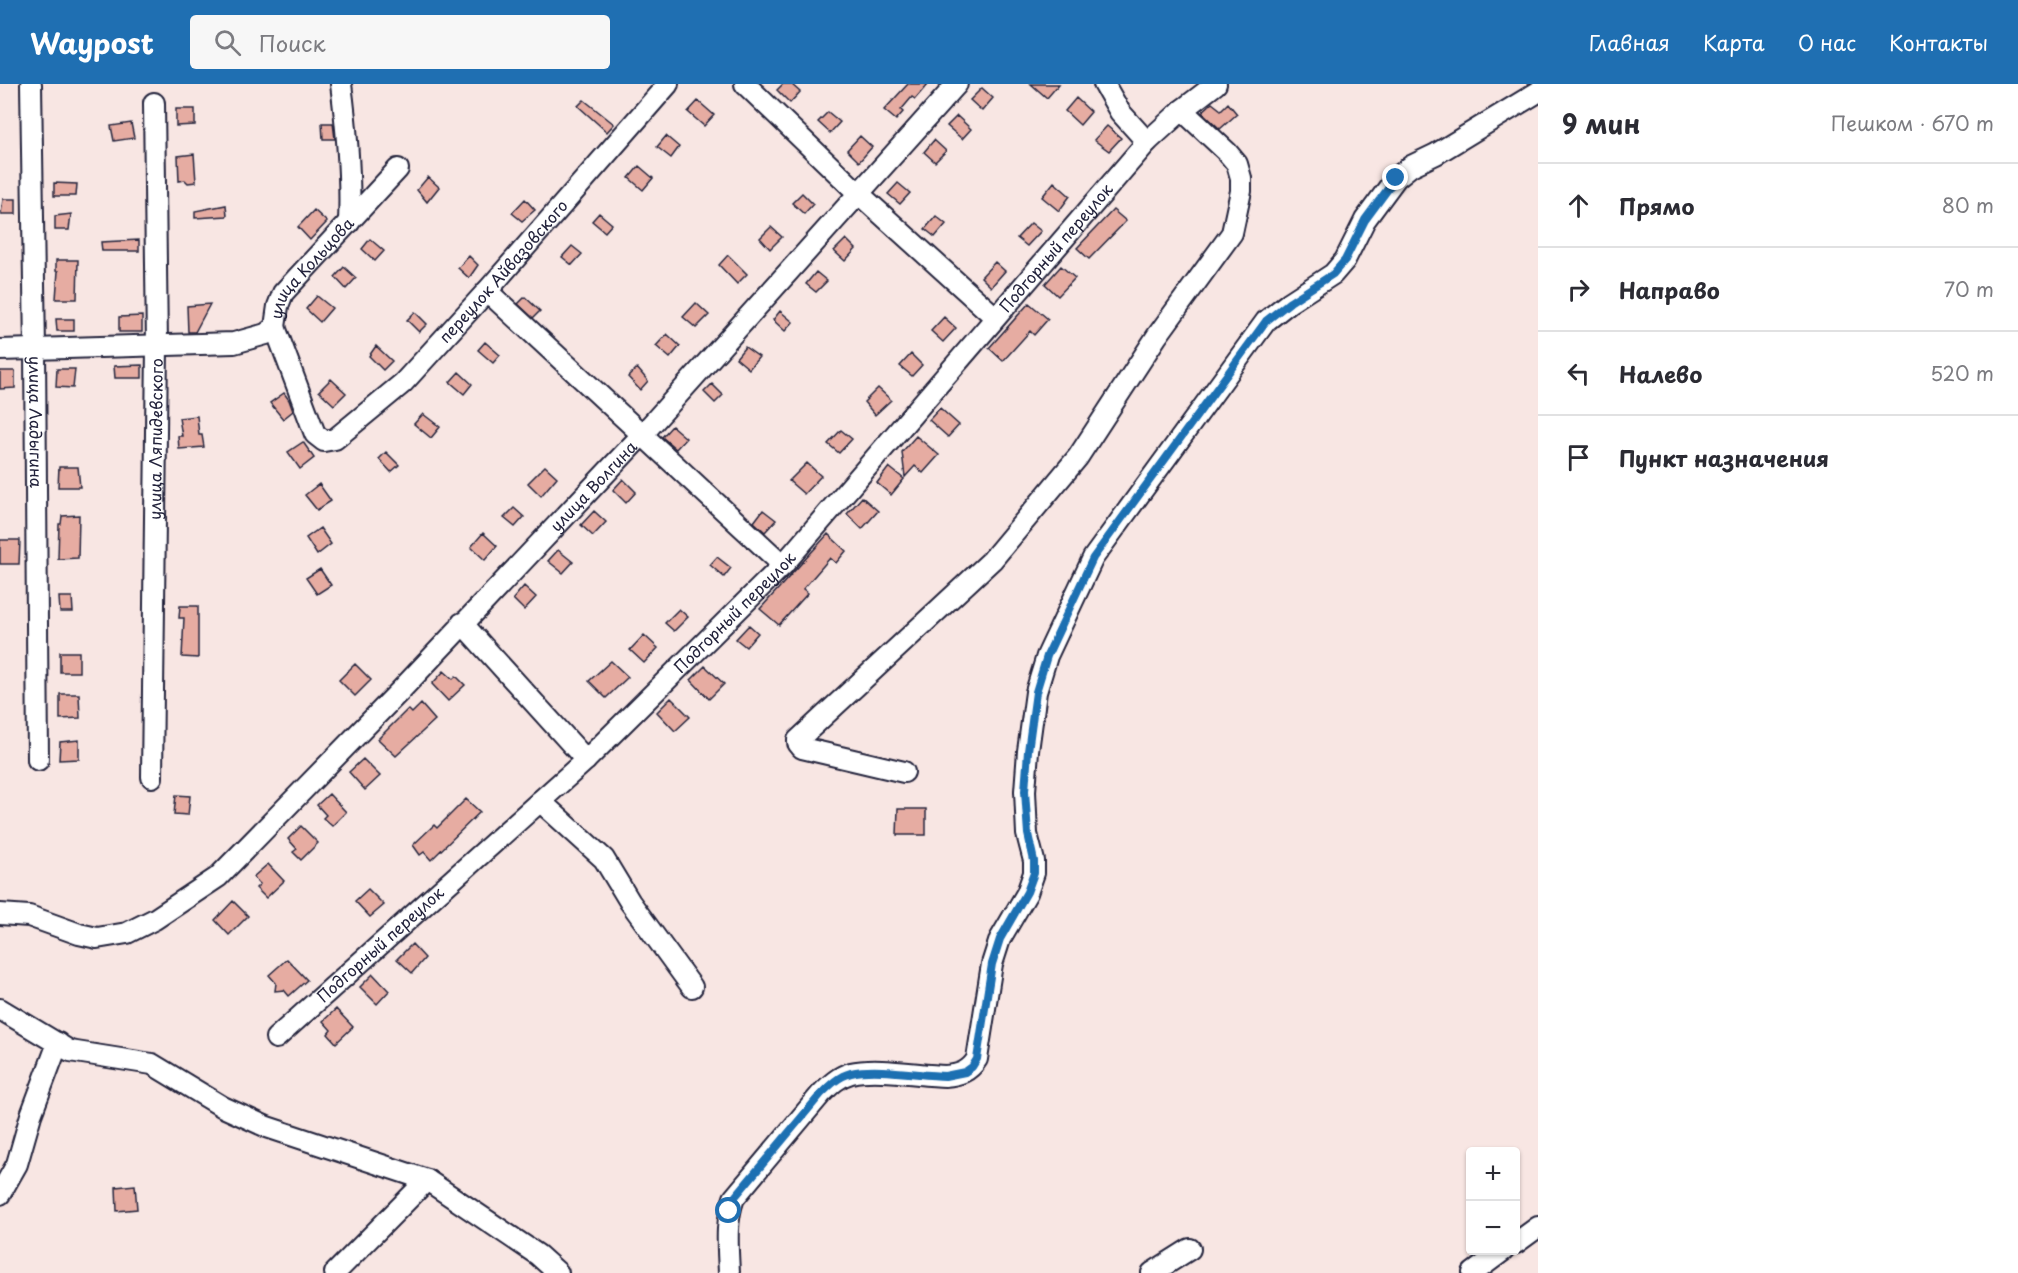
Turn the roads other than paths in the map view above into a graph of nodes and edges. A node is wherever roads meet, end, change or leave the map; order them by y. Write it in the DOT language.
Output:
graph roads {
  1 [pos="31,84"];
  2 [pos="341,84"];
  3 [pos="668,84"];
  4 [pos="745,84"];
  5 [pos="957,84"];
  6 [pos="1104,84"];
  7 [pos="1216,84"];
  8 [pos="1538,92"];
  9 [pos="154,103"];
  10 [pos="1182,110"];
  11 [pos="1147,142"];
  12 [pos="398,169"];
  13 [pos="858,193"];
  14 [pos="349,223"];
  15 [pos="487,291"];
  16 [pos="995,317"];
  17 [pos="275,327"];
  18 [pos="158,346"];
  19 [pos="0,350"];
  20 [pos="35,350"];
  21 [pos="641,435"];
  22 [pos="783,565"];
  23 [pos="462,623"];
  24 [pos="38,760"];
  25 [pos="586,760"];
  26 [pos="904,772"];
  27 [pos="152,777"];
  28 [pos="540,801"];
  29 [pos="0,914"];
  30 [pos="692,987"];
  31 [pos="0,1009"];
  32 [pos="276,1038"];
  33 [pos="58,1043"];
  34 [pos="427,1180"];
  35 [pos="0,1194"];
  36 [pos="1538,1227"];
  37 [pos="1520,1239"];
  38 [pos="1190,1249"];
  39 [pos="1498,1255"];
  40 [pos="335,1273"];
  41 [pos="558,1273"];
  42 [pos="729,1273"];
  43 [pos="1152,1273"];
  44 [pos="1473,1273"];
  1 -- 20 [label="street, улица Ладыгина"];
  2 -- 14 [label="street"];
  3 -- 15 [label="street, переулок Айвазовского"];
  4 -- 13 [label="street"];
  5 -- 13 [label="street, улица Волгина"];
  6 -- 11 [label="street"];
  7 -- 10 [label="street, Подгорный переулок"];
  8 -- 42 [label="street"];
  9 -- 18 [label="street, улица Ляпидевского"];
  10 -- 11 [label="street, Подгорный переулок"];
  10 -- 26 [label="street"];
  11 -- 16 [label="street, Подгорный переулок"];
  12 -- 14 [label="street, улица Кольцова"];
  13 -- 16 [label="street"];
  13 -- 21 [label="street, улица Волгина"];
  14 -- 17 [label="street, улица Кольцова"];
  15 -- 17 [label="street, переулок Айвазовского"];
  15 -- 21 [label="street"];
  16 -- 22 [label="street, Подгорный переулок"];
  17 -- 18 [label="street, улица Кольцова"];
  18 -- 20 [label="street, улица Кольцова"];
  18 -- 27 [label="street, улица Ляпидевского"];
  19 -- 20 [label="street, улица Кольцова"];
  20 -- 24 [label="street, улица Ладыгина"];
  21 -- 22 [label="street"];
  21 -- 23 [label="street, улица Волгина"];
  22 -- 25 [label="street, Подгорный переулок"];
  23 -- 25 [label="street"];
  23 -- 29 [label="street, улица Волгина"];
  25 -- 28 [label="street, Подгорный переулок"];
  28 -- 30 [label="street"];
  28 -- 32 [label="street, Подгорный переулок"];
  31 -- 33 [label="street"];
  33 -- 34 [label="street"];
  33 -- 35 [label="street"];
  34 -- 40 [label="street"];
  34 -- 41 [label="street"];
  36 -- 37 [label="street"];
  38 -- 43 [label="street"];
  39 -- 44 [label="street"];
}
